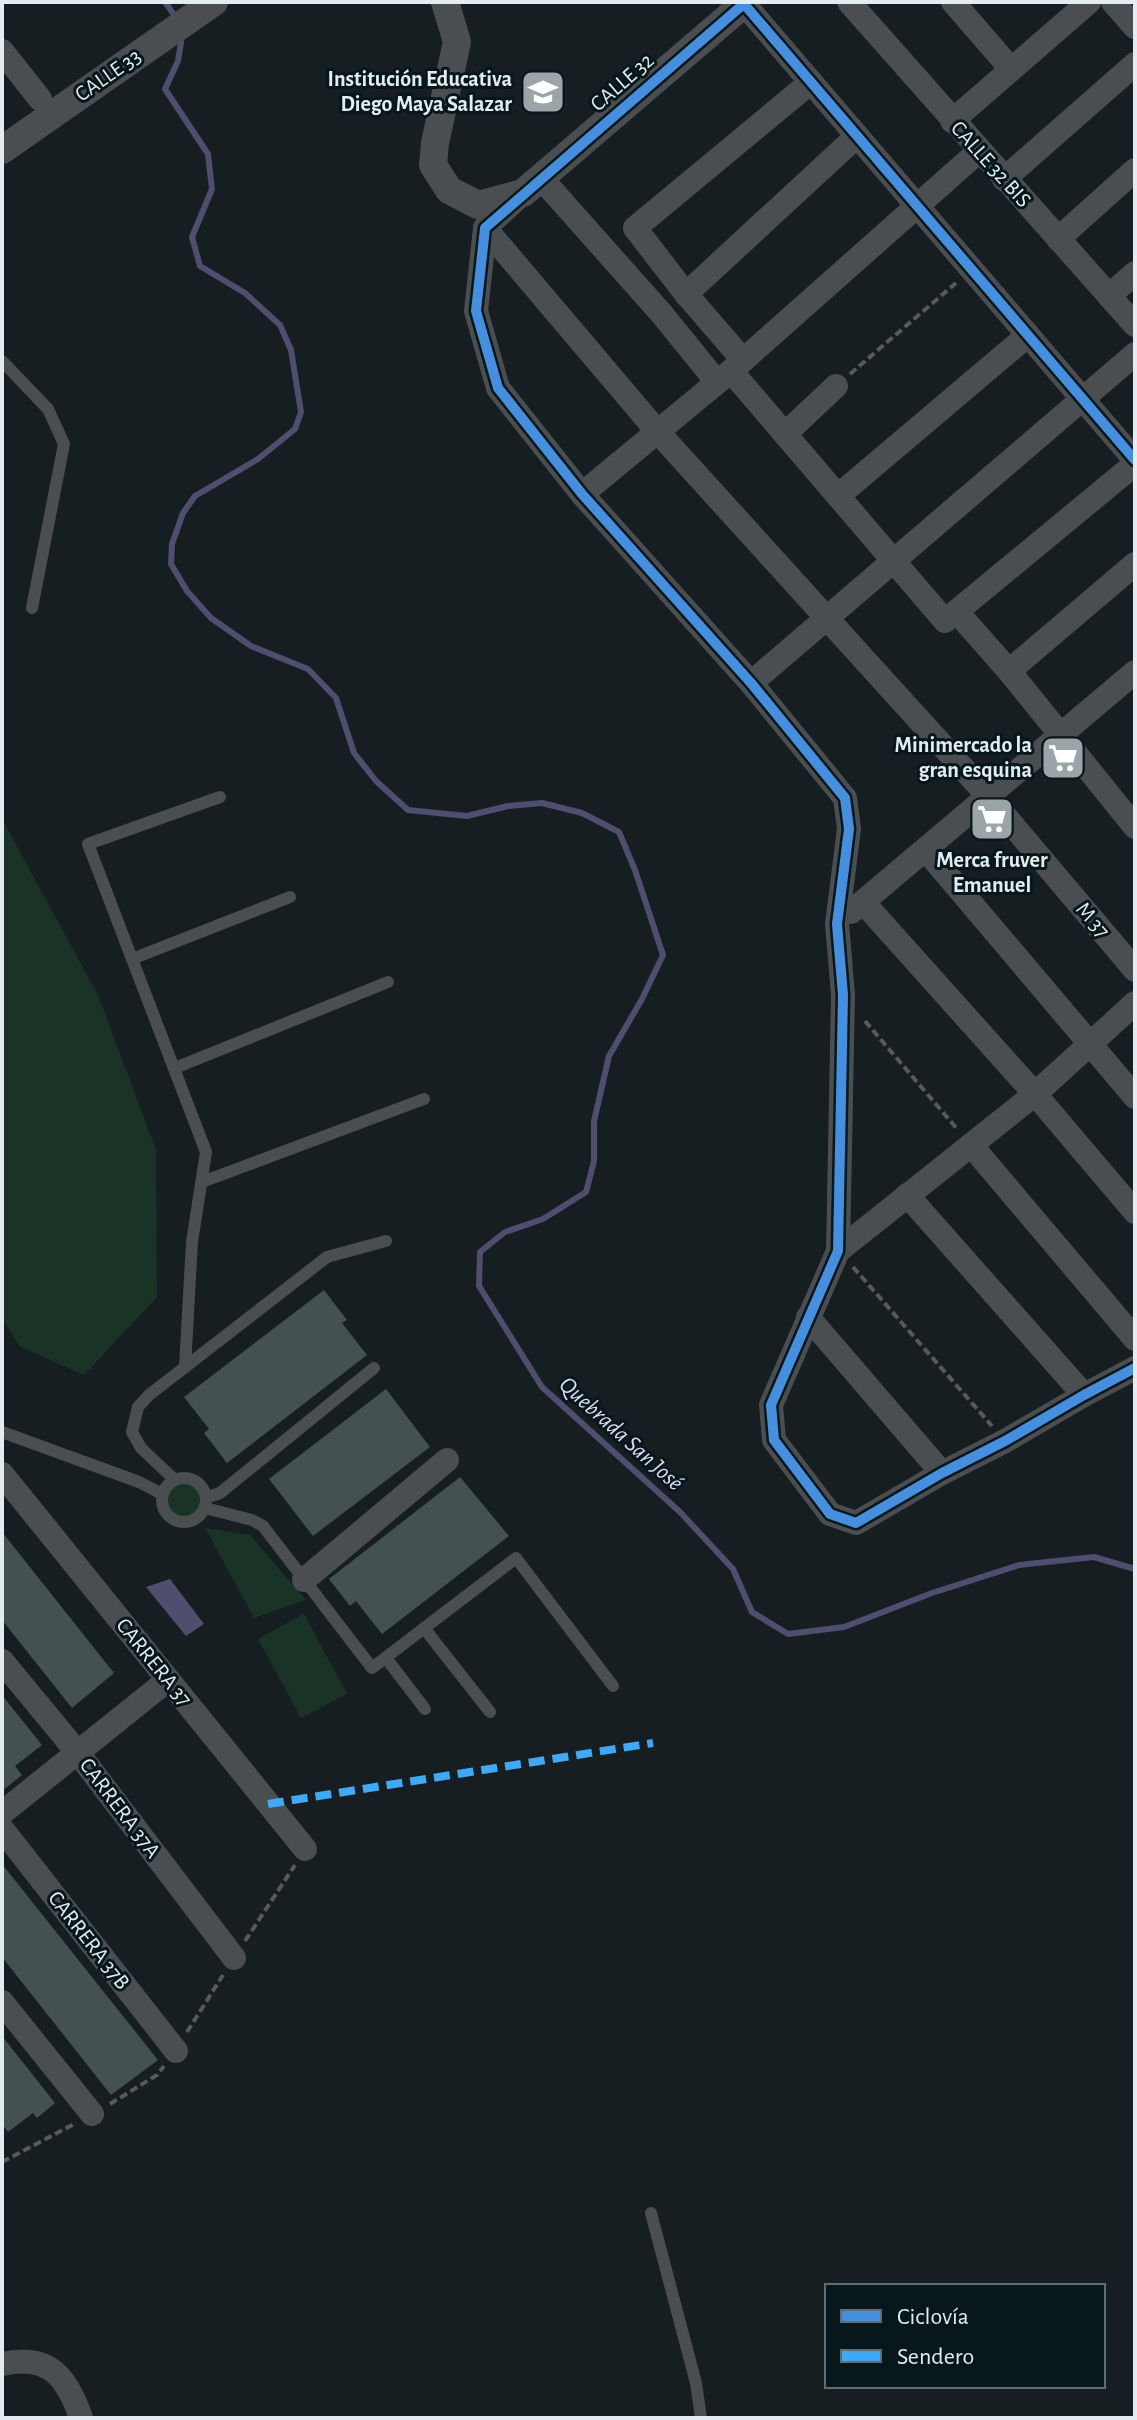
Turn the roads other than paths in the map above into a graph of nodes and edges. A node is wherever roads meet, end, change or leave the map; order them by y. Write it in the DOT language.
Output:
graph roads {
  1 [pos="214,2"];
  2 [pos="445,2"];
  3 [pos="849,2"];
  4 [pos="953,2"];
  5 [pos="1113,2"];
  6 [pos="745,3"];
  7 [pos="1074,7"];
  8 [pos="1135,27"];
  9 [pos="2,51"];
  10 [pos="1135,64"];
  11 [pos="1011,69"];
  12 [pos="811,82"];
  13 [pos="40,99"];
  14 [pos="952,121"];
  15 [pos="857,136"];
  16 [pos="2,150"];
  17 [pos="979,151"];
  18 [pos="1135,170"];
  19 [pos="1004,179"];
  20 [pos="532,186"];
  21 [pos="918,206"];
  22 [pos="485,228"];
  23 [pos="1058,239"];
  24 [pos="1135,273"];
  25 [pos="686,294"];
  26 [pos="1109,296"];
  27 [pos="1135,325"];
  28 [pos="1028,335"];
  29 [pos="1135,354"];
  30 [pos="2,361"];
  31 [pos="730,371"];
  32 [pos="836,386"];
  33 [pos="1082,398"];
  34 [pos="657,431"];
  35 [pos="785,434"];
  36 [pos="1135,462"];
  37 [pos="582,494"];
  38 [pos="838,496"];
  39 [pos="893,560"];
  40 [pos="1135,564"];
  41 [pos="32,608"];
  42 [pos="957,612"];
  43 [pos="826,618"];
  44 [pos="1009,671"];
  45 [pos="1135,672"];
  46 [pos="751,683"];
  47 [pos="1060,735"];
  48 [pos="220,797"];
  49 [pos="989,797"];
  50 [pos="1126,798"];
  51 [pos="1135,827"];
  52 [pos="926,850"];
  53 [pos="290,897"];
  54 [pos="863,902"];
  55 [pos="837,924"];
  56 [pos="132,959"];
  57 [pos="1135,970"];
  58 [pos="388,982"];
  59 [pos="1135,1003"];
  60 [pos="1090,1044"];
  61 [pos="175,1068"];
  62 [pos="1035,1094"];
  63 [pos="1135,1097"];
  64 [pos="424,1099"];
  65 [pos="971,1145"];
  66 [pos="202,1182"];
  67 [pos="907,1195"];
  68 [pos="1135,1212"];
  69 [pos="386,1241"];
  70 [pos="838,1251"];
  71 [pos="808,1317"];
  72 [pos="1135,1339"];
  73 [pos="185,1367"];
  74 [pos="374,1368"];
  75 [pos="1135,1368"];
  76 [pos="1084,1395"];
  77 [pos="2,1432"];
  78 [pos="447,1460"];
  79 [pos="942,1473"];
  80 [pos="2,1474"];
  81 [pos="175,1480"];
  82 [pos="162,1494"];
  83 [pos="206,1503"];
  84 [pos="304,1580"];
  85 [pos="424,1628"];
  86 [pos="386,1658"];
  87 [pos="2,1661"];
  88 [pos="168,1680"];
  89 [pos="613,1686"];
  90 [pos="425,1709"];
  91 [pos="490,1712"];
  92 [pos="78,1753"];
  93 [pos="2,1813"];
  94 [pos="2,1829"];
  95 [pos="305,1849"];
  96 [pos="234,1958"];
  97 [pos="2,2002"];
  98 [pos="176,2051"];
  99 [pos="92,2114"];
  100 [pos="651,2213"];
  101 [pos="2,2364"];
  102 [pos="81,2418"];
  103 [pos="701,2418"];
  1 -- 16 [label="street, CALLE 33"];
  2 -- 20 [label="street"];
  3 -- 14 [label="street, CALLE 32 BIS"];
  4 -- 11 [label="street"];
  5 -- 8 [label="street"];
  6 -- 12 [label="street"];
  6 -- 20 [label="street, CALLE 32"];
  7 -- 11 [label="street"];
  9 -- 13 [label="street"];
  10 -- 19 [label="street"];
  11 -- 14 [label="street"];
  12 -- 15 [label="street"];
  12 -- 25 [label="street"];
  14 -- 17 [label="street, CALLE 32 BIS"];
  15 -- 21 [label="street"];
  15 -- 25 [label="street"];
  17 -- 19 [label="street, CALLE 32 BIS"];
  17 -- 21 [label="street"];
  18 -- 23 [label="street"];
  19 -- 23 [label="street, CALLE 32 BIS"];
  20 -- 22 [label="street"];
  20 -- 31 [label="street"];
  21 -- 28 [label="street"];
  21 -- 31 [label="street"];
  22 -- 34 [label="street, M 37"];
  22 -- 37 [label="street"];
  23 -- 26 [label="street, CALLE 32 BIS"];
  24 -- 26 [label="street"];
  25 -- 31 [label="street"];
  26 -- 27 [label="street, CALLE 32 BIS"];
  28 -- 33 [label="street"];
  28 -- 38 [label="street"];
  29 -- 33 [label="street"];
  30 -- 41 [label="lane"];
  31 -- 34 [label="street"];
  31 -- 35 [label="street"];
  32 -- 35 [label="street"];
  33 -- 36 [label="street"];
  33 -- 39 [label="street"];
  34 -- 37 [label="street"];
  34 -- 43 [label="street, M 37"];
  35 -- 38 [label="street"];
  36 -- 42 [label="street"];
  37 -- 46 [label="street"];
  38 -- 39 [label="street"];
  39 -- 42 [label="street"];
  39 -- 43 [label="street"];
  40 -- 44 [label="street"];
  42 -- 44 [label="street"];
  43 -- 46 [label="street"];
  43 -- 49 [label="street, M 37"];
  44 -- 47 [label="street"];
  45 -- 47 [label="street"];
  46 -- 55 [label="street"];
  47 -- 49 [label="street"];
  47 -- 50 [label="street"];
  48 -- 56 [label="lane"];
  49 -- 52 [label="street"];
  49 -- 57 [label="street, M 37"];
  50 -- 51 [label="street"];
  52 -- 54 [label="street"];
  52 -- 60 [label="street"];
  53 -- 56 [label="lane"];
  54 -- 55 [label="street"];
  54 -- 62 [label="street"];
  55 -- 70 [label="street"];
  56 -- 61 [label="lane"];
  58 -- 61 [label="lane"];
  59 -- 60 [label="street"];
  60 -- 62 [label="street"];
  60 -- 63 [label="street"];
  61 -- 66 [label="lane"];
  62 -- 65 [label="street"];
  62 -- 68 [label="street"];
  64 -- 66 [label="lane"];
  65 -- 67 [label="street"];
  65 -- 72 [label="street"];
  66 -- 73 [label="lane"];
  67 -- 70 [label="street"];
  67 -- 76 [label="street"];
  69 -- 73 [label="lane"];
  70 -- 71 [label="street"];
  71 -- 79 [label="street"];
  71 -- 79 [label="street"];
  73 -- 81 [label="lane"];
  74 -- 83 [label="lane"];
  75 -- 76 [label="street"];
  76 -- 79 [label="street"];
  77 -- 82 [label="lane"];
  78 -- 84 [label="street"];
  80 -- 88 [label="street, CARRERA 37"];
  81 -- 82 [label="lane"];
  81 -- 83 [label="lane"];
  82 -- 83 [label="lane"];
  83 -- 84 [label="lane"];
  84 -- 86 [label="lane"];
  85 -- 86 [label="lane"];
  85 -- 89 [label="lane"];
  85 -- 91 [label="lane"];
  86 -- 90 [label="lane"];
  87 -- 92 [label="street, CARRERA 37A"];
  88 -- 92 [label="street"];
  88 -- 95 [label="street, CARRERA 37"];
  92 -- 93 [label="street"];
  92 -- 96 [label="street, CARRERA 37A"];
  94 -- 98 [label="street, CARRERA 37B"];
  97 -- 99 [label="street"];
  100 -- 103 [label="lane"];
  101 -- 102 [label="street"];
}
